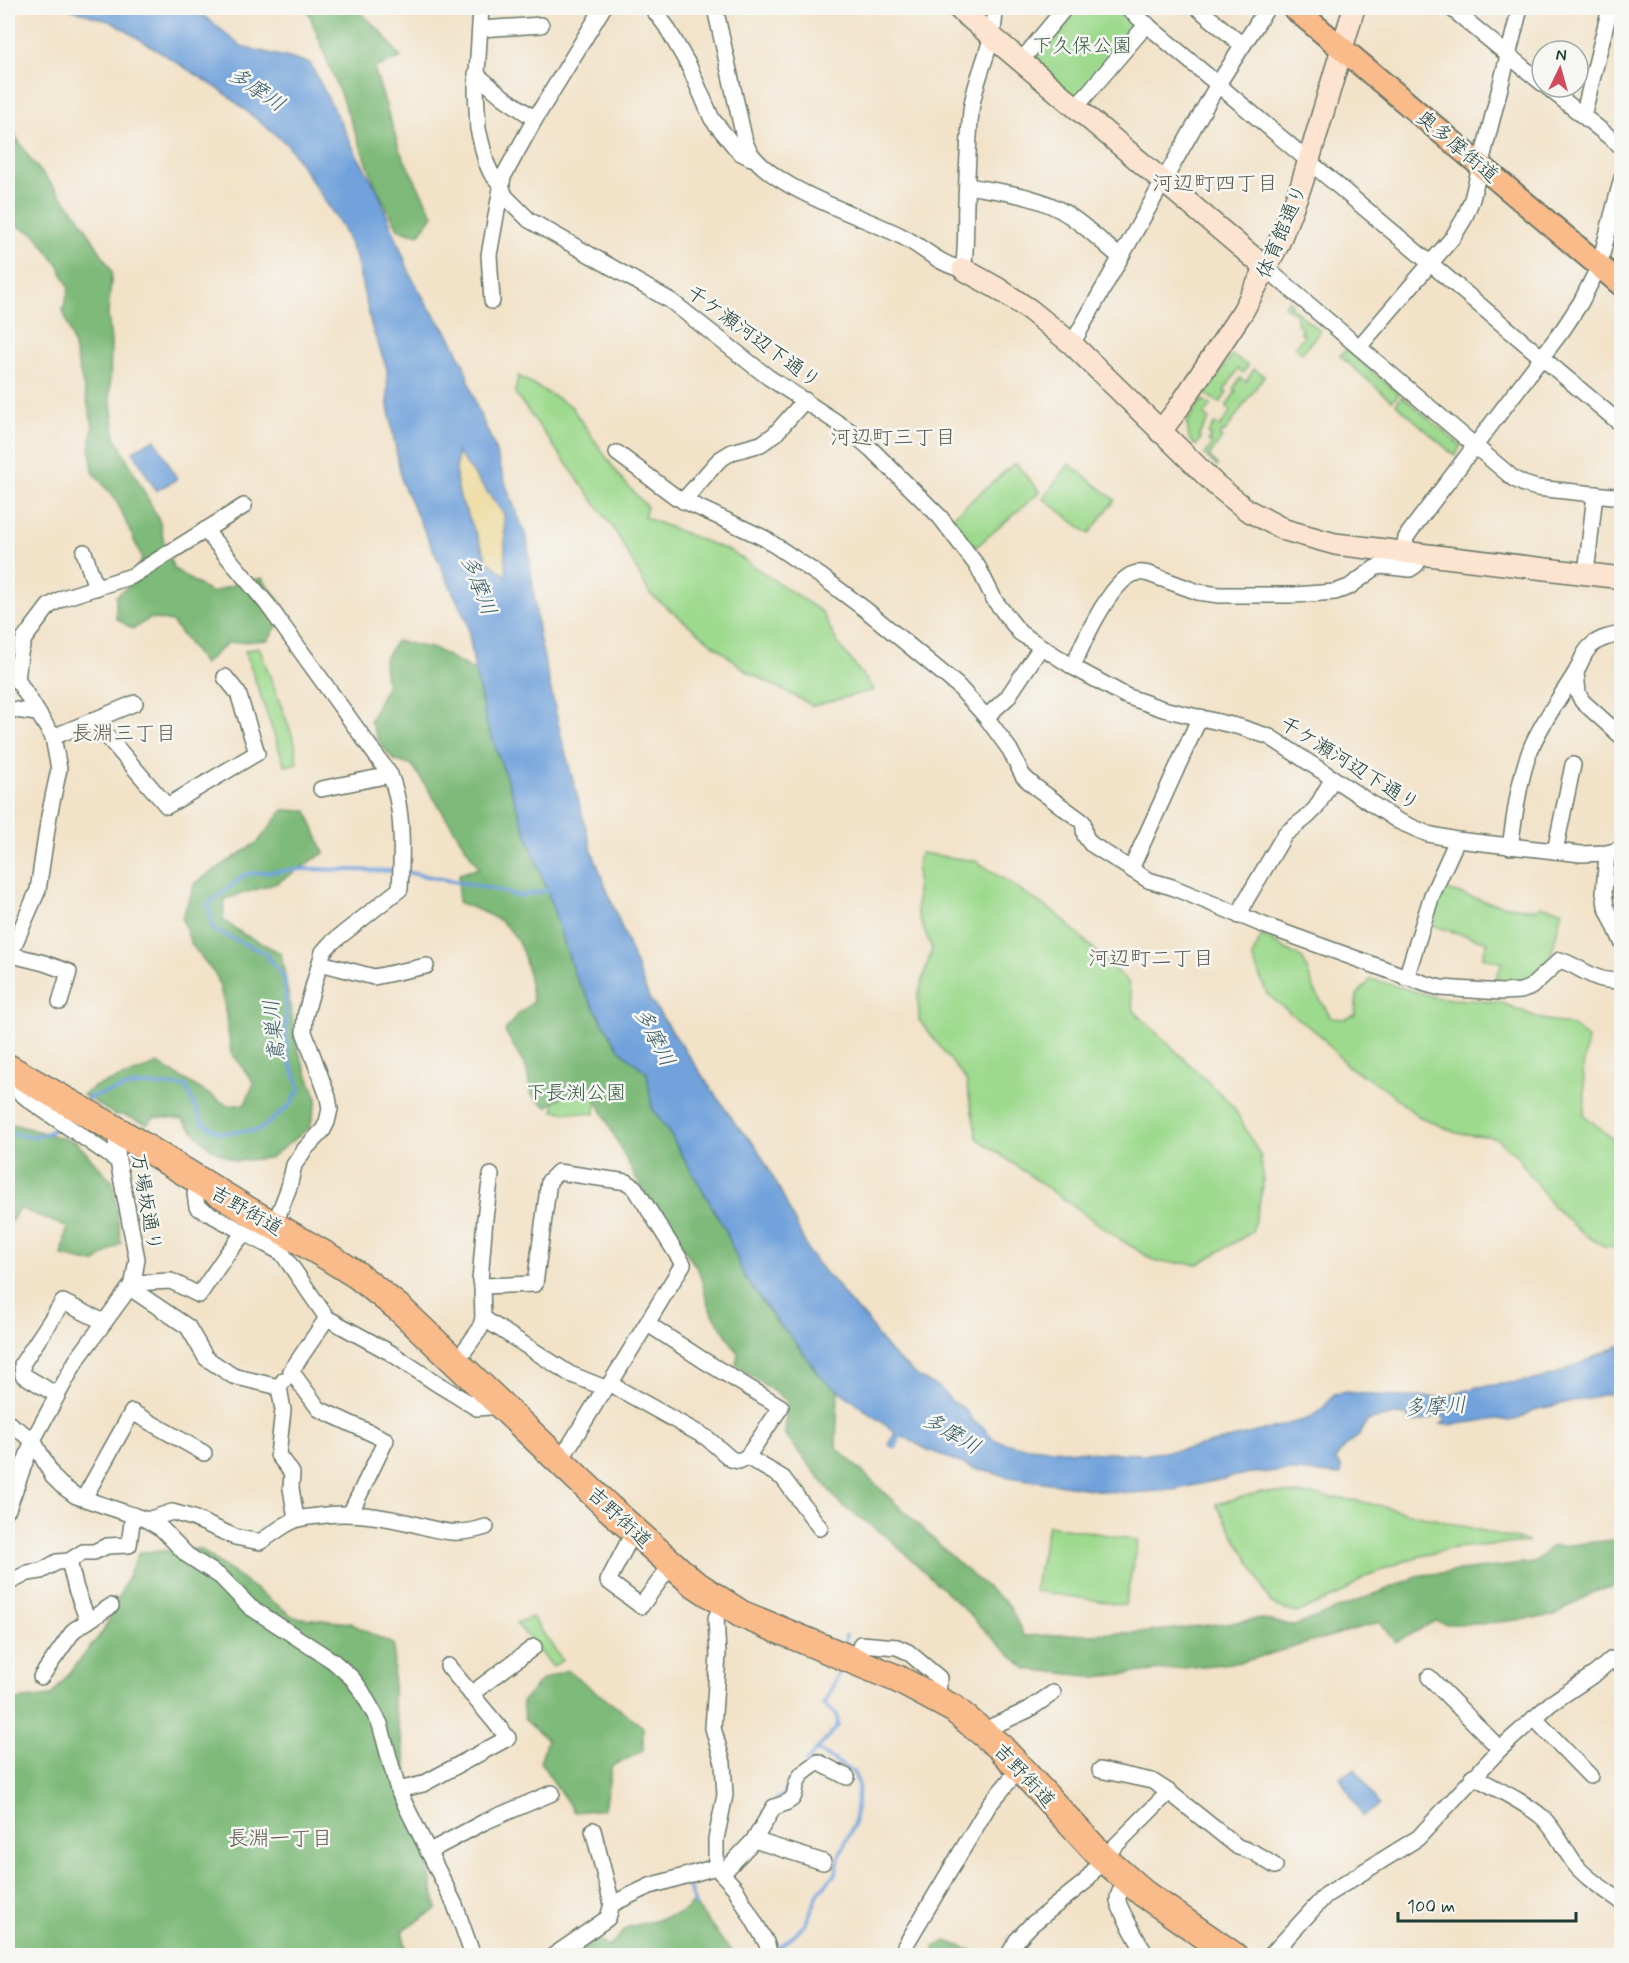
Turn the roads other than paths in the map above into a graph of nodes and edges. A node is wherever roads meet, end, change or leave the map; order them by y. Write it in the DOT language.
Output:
graph roads {
  1 [pos="481,8"];
  2 [pos="603,8"];
  3 [pos="652,8"];
  4 [pos="715,8"];
  5 [pos="958,8"];
  6 [pos="995,8"];
  7 [pos="1065,8"];
  8 [pos="1127,8"];
  9 [pos="1197,8"];
  10 [pos="1267,8"];
  11 [pos="1294,8"];
  12 [pos="1354,8"];
  13 [pos="1451,8"];
  14 [pos="1520,8"];
  15 [pos="1610,8"];
  16 [pos="1147,24"];
  17 [pos="541,25"];
  18 [pos="481,29"];
  19 [pos="992,37"];
  20 [pos="1242,45"];
  21 [pos="1342,48"];
  22 [pos="1508,56"];
  23 [pos="1021,61"];
  24 [pos="1530,73"];
  25 [pos="477,74"];
  26 [pos="1218,84"];
  27 [pos="1562,99"];
  28 [pos="1076,107"];
  29 [pos="1583,116"];
  30 [pos="535,119"];
  31 [pos="1622,147"];
  32 [pos="753,159"];
  33 [pos="1309,160"];
  34 [pos="1480,165"];
  35 [pos="1622,178"];
  36 [pos="1163,182"];
  37 [pos="501,185"];
  38 [pos="967,186"];
  39 [pos="1120,257"];
  40 [pos="1430,263"];
  41 [pos="1599,266"];
  42 [pos="963,269"];
  43 [pos="1267,269"];
  44 [pos="1622,285"];
  45 [pos="492,302"];
  46 [pos="1072,344"];
  47 [pos="1359,348"];
  48 [pos="1541,357"];
  49 [pos="805,400"];
  50 [pos="1622,425"];
  51 [pos="1160,432"];
  52 [pos="1475,446"];
  53 [pos="617,453"];
  54 [pos="1595,494"];
  55 [pos="1622,497"];
  56 [pos="683,501"];
  57 [pos="244,506"];
  58 [pos="204,530"];
  59 [pos="84,552"];
  60 [pos="1412,554"];
  61 [pos="1586,574"];
  62 [pos="1622,578"];
  63 [pos="96,588"];
  64 [pos="1622,634"];
  65 [pos="1041,647"];
  66 [pos="8,665"];
  67 [pos="1073,667"];
  68 [pos="1576,672"];
  69 [pos="225,677"];
  70 [pos="17,681"];
  71 [pos="135,703"];
  72 [pos="8,709"];
  73 [pos="37,713"];
  74 [pos="986,717"];
  75 [pos="1200,717"];
  76 [pos="93,720"];
  77 [pos="1622,736"];
  78 [pos="53,737"];
  79 [pos="1573,765"];
  80 [pos="390,775"];
  81 [pos="1333,778"];
  82 [pos="321,789"];
  83 [pos="1457,840"];
  84 [pos="1510,846"];
  85 [pos="1555,851"];
  86 [pos="1614,851"];
  87 [pos="1131,869"];
  88 [pos="1239,916"];
  89 [pos="1622,942"];
  90 [pos="8,956"];
  91 [pos="320,963"];
  92 [pos="426,966"];
  93 [pos="1406,978"];
  94 [pos="1622,979"];
  95 [pos="60,1002"];
  96 [pos="8,1068"];
  97 [pos="8,1083"];
  98 [pos="68,1115"];
  99 [pos="115,1129"];
  100 [pos="118,1161"];
  101 [pos="491,1175"];
  102 [pos="200,1182"];
  103 [pos="274,1226"];
  104 [pos="244,1233"];
  105 [pos="131,1285"];
  106 [pos="482,1286"];
  107 [pos="327,1318"];
  108 [pos="483,1318"];
  109 [pos="104,1322"];
  110 [pos="648,1324"];
  111 [pos="457,1361"];
  112 [pos="291,1371"];
  113 [pos="607,1386"];
  114 [pos="279,1387"];
  115 [pos="57,1395"];
  116 [pos="503,1406"];
  117 [pos="8,1423"];
  118 [pos="33,1440"];
  119 [pos="204,1453"];
  120 [pos="747,1457"];
  121 [pos="560,1461"];
  122 [pos="84,1498"];
  123 [pos="8,1509"];
  124 [pos="350,1514"];
  125 [pos="140,1517"];
  126 [pos="296,1520"];
  127 [pos="486,1527"];
  128 [pos="820,1528"];
  129 [pos="634,1531"];
  130 [pos="69,1561"];
  131 [pos="671,1565"];
  132 [pos="8,1583"];
  133 [pos="722,1603"];
  134 [pos="111,1606"];
  135 [pos="88,1621"];
  136 [pos="534,1647"];
  137 [pos="448,1666"];
  138 [pos="1622,1667"];
  139 [pos="41,1677"];
  140 [pos="1430,1677"];
  141 [pos="1053,1693"];
  142 [pos="471,1694"];
  143 [pos="1534,1718"];
  144 [pos="982,1731"];
  145 [pos="1500,1749"];
  146 [pos="1020,1768"];
  147 [pos="1100,1770"];
  148 [pos="1473,1776"];
  149 [pos="1590,1776"];
  150 [pos="847,1777"];
  151 [pos="398,1790"];
  152 [pos="1169,1792"];
  153 [pos="552,1793"];
  154 [pos="593,1830"];
  155 [pos="754,1840"];
  156 [pos="428,1852"];
  157 [pos="1103,1858"];
  158 [pos="823,1862"];
  159 [pos="1275,1866"];
  160 [pos="719,1870"];
  161 [pos="1128,1880"];
  162 [pos="1622,1902"];
  163 [pos="612,1904"];
  164 [pos="473,1956"];
  165 [pos="553,1956"];
  166 [pos="766,1956"];
  167 [pos="902,1956"];
  168 [pos="1008,1956"];
  169 [pos="1147,1956"];
  170 [pos="1234,1956"];
  171 [pos="1270,1956"];
  1 -- 18 [label="street, 千ケ瀬河辺下通り"];
  2 -- 30 [label="street"];
  3 -- 32 [label="street"];
  4 -- 32 [label="street"];
  5 -- 19 [label="street"];
  6 -- 19 [label="street"];
  7 -- 23 [label="street"];
  8 -- 16 [label="street"];
  9 -- 20 [label="street"];
  10 -- 20 [label="street"];
  11 -- 21 [label="main road, 奥多摩街道"];
  12 -- 21 [label="street, 体育館通り"];
  13 -- 22 [label="street"];
  14 -- 22 [label="street"];
  15 -- 29 [label="street"];
  16 -- 26 [label="street"];
  16 -- 28 [label="street"];
  17 -- 18 [label="street"];
  18 -- 25 [label="street, 千ケ瀬河辺下通り"];
  19 -- 23 [label="street"];
  19 -- 38 [label="street"];
  20 -- 26 [label="street"];
  21 -- 33 [label="street, 体育館通り"];
  21 -- 34 [label="main road, 奥多摩街道"];
  22 -- 24 [label="street"];
  22 -- 34 [label="street"];
  23 -- 28 [label="street"];
  25 -- 30 [label="street"];
  25 -- 37 [label="street, 千ケ瀬河辺下通り"];
  26 -- 33 [label="street"];
  26 -- 36 [label="street"];
  27 -- 29 [label="street"];
  28 -- 36 [label="street"];
  29 -- 31 [label="street"];
  30 -- 37 [label="street"];
  32 -- 42 [label="street"];
  33 -- 40 [label="street"];
  33 -- 43 [label="street, 体育館通り"];
  34 -- 40 [label="street"];
  34 -- 41 [label="main road, 奥多摩街道"];
  35 -- 41 [label="street"];
  36 -- 39 [label="street"];
  36 -- 43 [label="street"];
  37 -- 45 [label="street"];
  37 -- 49 [label="street, 千ケ瀬河辺下通り"];
  38 -- 39 [label="street"];
  38 -- 42 [label="street"];
  39 -- 46 [label="street"];
  40 -- 47 [label="street"];
  40 -- 48 [label="street"];
  41 -- 44 [label="main road, 奥多摩街道"];
  41 -- 48 [label="street"];
  42 -- 46 [label="street"];
  43 -- 47 [label="street"];
  43 -- 51 [label="street, 体育館通り"];
  46 -- 51 [label="street"];
  47 -- 52 [label="street"];
  48 -- 50 [label="street"];
  48 -- 52 [label="street"];
  49 -- 56 [label="street"];
  49 -- 65 [label="street, 千ケ瀬河辺下通り"];
  51 -- 60 [label="street"];
  52 -- 54 [label="street"];
  52 -- 60 [label="street"];
  53 -- 56 [label="street"];
  54 -- 55 [label="street"];
  54 -- 61 [label="street"];
  56 -- 74 [label="street"];
  57 -- 58 [label="street"];
  58 -- 63 [label="street"];
  58 -- 80 [label="street"];
  59 -- 63 [label="street"];
  60 -- 61 [label="street"];
  60 -- 67 [label="street"];
  61 -- 62 [label="street"];
  63 -- 70 [label="street"];
  64 -- 68 [label="street"];
  65 -- 67 [label="street, 千ケ瀬河辺下通り"];
  65 -- 74 [label="street"];
  66 -- 70 [label="street"];
  67 -- 75 [label="street, 千ケ瀬河辺下通り"];
  68 -- 77 [label="street"];
  68 -- 84 [label="street"];
  69 -- 76 [label="street"];
  70 -- 73 [label="street"];
  71 -- 76 [label="street"];
  72 -- 73 [label="street"];
  73 -- 78 [label="street"];
  74 -- 87 [label="street"];
  75 -- 81 [label="street, 千ケ瀬河辺下通り"];
  75 -- 87 [label="street"];
  76 -- 78 [label="street"];
  78 -- 90 [label="street"];
  79 -- 85 [label="street"];
  80 -- 82 [label="street"];
  80 -- 91 [label="street"];
  81 -- 83 [label="street, 千ケ瀬河辺下通り"];
  81 -- 88 [label="street"];
  83 -- 84 [label="street, 千ケ瀬河辺下通り"];
  83 -- 93 [label="street"];
  84 -- 85 [label="street, 千ケ瀬河辺下通り"];
  85 -- 86 [label="street, 千ケ瀬河辺下通り"];
  86 -- 89 [label="street"];
  87 -- 88 [label="street"];
  88 -- 93 [label="street"];
  90 -- 95 [label="street"];
  91 -- 92 [label="street"];
  91 -- 103 [label="street"];
  93 -- 94 [label="street"];
  96 -- 98 [label="highway, 吉野街道"];
  97 -- 98 [label="street"];
  98 -- 99 [label="highway, 吉野街道"];
  98 -- 100 [label="street"];
  99 -- 100 [label="street, 万場坂通り"];
  99 -- 102 [label="highway, 吉野街道"];
  100 -- 105 [label="street, 万場坂通り"];
  101 -- 106 [label="street"];
  102 -- 103 [label="highway, 吉野街道"];
  102 -- 104 [label="street"];
  103 -- 111 [label="highway, 吉野街道"];
  104 -- 105 [label="street"];
  104 -- 107 [label="street"];
  105 -- 109 [label="street"];
  105 -- 114 [label="street"];
  106 -- 108 [label="street"];
  106 -- 110 [label="street"];
  107 -- 112 [label="street"];
  107 -- 116 [label="street"];
  108 -- 111 [label="street"];
  108 -- 113 [label="street"];
  109 -- 115 [label="street"];
  109 -- 115 [label="street"];
  110 -- 113 [label="street"];
  110 -- 120 [label="street"];
  111 -- 116 [label="highway, 吉野街道"];
  112 -- 114 [label="street"];
  112 -- 124 [label="street"];
  113 -- 120 [label="street"];
  113 -- 121 [label="street"];
  114 -- 126 [label="street"];
  115 -- 118 [label="street"];
  116 -- 121 [label="highway, 吉野街道"];
  117 -- 118 [label="street"];
  118 -- 122 [label="street"];
  118 -- 123 [label="street"];
  119 -- 122 [label="street"];
  120 -- 128 [label="street"];
  121 -- 129 [label="highway, 吉野街道"];
  122 -- 125 [label="street"];
  124 -- 126 [label="street"];
  124 -- 127 [label="street"];
  125 -- 126 [label="street"];
  125 -- 130 [label="street"];
  125 -- 151 [label="street"];
  129 -- 131 [label="highway, 吉野街道"];
  129 -- 131 [label="street"];
  130 -- 132 [label="street"];
  130 -- 135 [label="street"];
  131 -- 133 [label="highway, 吉野街道"];
  133 -- 144 [label="highway, 吉野街道"];
  133 -- 160 [label="street"];
  134 -- 135 [label="street"];
  135 -- 139 [label="street"];
  136 -- 142 [label="street"];
  137 -- 142 [label="street"];
  138 -- 143 [label="street"];
  140 -- 145 [label="street"];
  141 -- 144 [label="street"];
  142 -- 151 [label="street"];
  143 -- 145 [label="street"];
  143 -- 149 [label="street"];
  144 -- 146 [label="highway, 吉野街道"];
  145 -- 148 [label="street"];
  146 -- 157 [label="highway, 吉野街道"];
  146 -- 167 [label="street"];
  147 -- 152 [label="street"];
  148 -- 162 [label="street"];
  148 -- 171 [label="street"];
  150 -- 155 [label="street"];
  151 -- 156 [label="street"];
  152 -- 157 [label="street"];
  152 -- 159 [label="street"];
  153 -- 156 [label="street"];
  154 -- 163 [label="street"];
  155 -- 158 [label="street"];
  155 -- 160 [label="street"];
  156 -- 164 [label="street"];
  157 -- 161 [label="highway, 吉野街道"];
  157 -- 168 [label="street"];
  160 -- 163 [label="street"];
  160 -- 166 [label="street"];
  161 -- 169 [label="street"];
  161 -- 170 [label="highway, 吉野街道"];
  163 -- 165 [label="street"];
}
